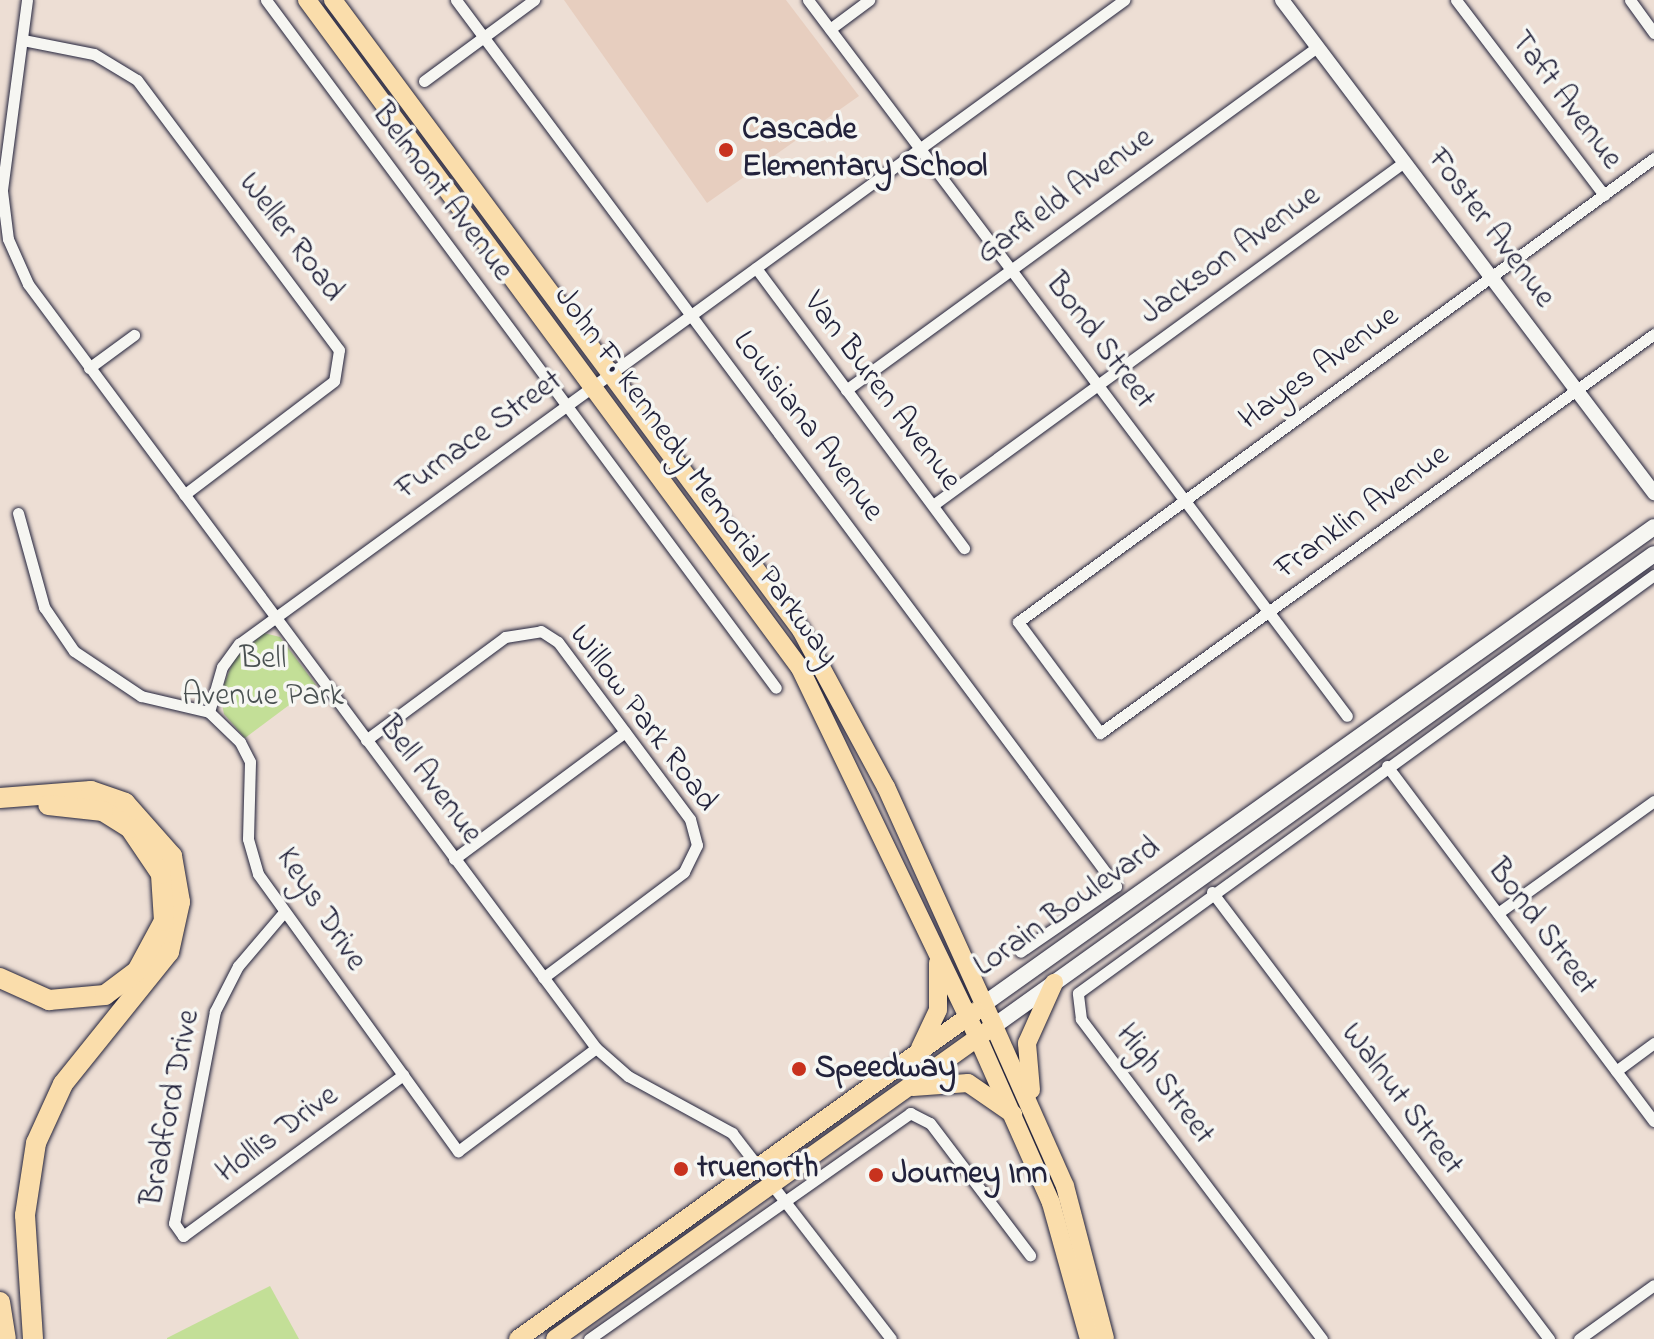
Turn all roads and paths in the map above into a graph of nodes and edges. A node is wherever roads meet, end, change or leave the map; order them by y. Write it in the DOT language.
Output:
graph roads {
  1 [pos="27,0"];
  2 [pos="266,0"];
  3 [pos="307,0"];
  4 [pos="333,0"];
  5 [pos="456,0"];
  6 [pos="534,0"];
  7 [pos="808,0"];
  8 [pos="869,0"];
  9 [pos="1124,0"];
  10 [pos="1282,0"];
  11 [pos="1456,0"];
  12 [pos="1630,0"];
  13 [pos="830,29"];
  14 [pos="1654,33"];
  15 [pos="484,37"];
  16 [pos="23,40"];
  17 [pos="1317,47"];
  18 [pos="424,81"];
  19 [pos="920,148"];
  20 [pos="1654,158"];
  21 [pos="1404,162"];
  22 [pos="1604,195"];
  23 [pos="756,268"];
  24 [pos="1011,269"];
  25 [pos="1491,277"];
  26 [pos="691,315"];
  27 [pos="1654,334"];
  28 [pos="134,335"];
  29 [pos="89,368"];
  30 [pos="612,373"];
  31 [pos="1098,384"];
  32 [pos="594,385"];
  33 [pos="846,390"];
  34 [pos="1576,390"];
  35 [pos="566,406"];
  36 [pos="1654,493"];
  37 [pos="184,495"];
  38 [pos="1185,499"];
  39 [pos="933,505"];
  40 [pos="18,513"];
  41 [pos="1654,527"];
  42 [pos="964,548"];
  43 [pos="1654,554"];
  44 [pos="1654,575"];
  45 [pos="1271,612"];
  46 [pos="275,618"];
  47 [pos="776,688"];
  48 [pos="209,712"];
  49 [pos="1347,716"];
  50 [pos="625,732"];
  51 [pos="1100,733"];
  52 [pos="366,740"];
  53 [pos="1387,766"];
  54 [pos="0,798"];
  55 [pos="1654,801"];
  56 [pos="0,811"];
  57 [pos="454,859"];
  58 [pos="1212,892"];
  59 [pos="284,912"];
  60 [pos="1498,913"];
  61 [pos="936,948"];
  62 [pos="1020,952"];
  63 [pos="0,978"];
  64 [pos="543,978"];
  65 [pos="1054,983"];
  66 [pos="984,1004"];
  67 [pos="968,1017"];
  68 [pos="994,1026"];
  69 [pos="978,1038"];
  70 [pos="1654,1043"];
  71 [pos="596,1048"];
  72 [pos="907,1062"];
  73 [pos="1616,1071"];
  74 [pos="403,1075"];
  75 [pos="907,1089"];
  76 [pos="1013,1114"];
  77 [pos="1654,1121"];
  78 [pos="1040,1124"];
  79 [pos="761,1168"];
  80 [pos="773,1183"];
  81 [pos="785,1199"];
  82 [pos="183,1236"];
  83 [pos="1030,1255"];
  84 [pos="1654,1285"];
  85 [pos="0,1302"];
  86 [pos="6,1339"];
  87 [pos="33,1339"];
  88 [pos="518,1339"];
  89 [pos="555,1339"];
  90 [pos="589,1339"];
  91 [pos="891,1339"];
  92 [pos="1089,1339"];
  93 [pos="1105,1339"];
  94 [pos="1322,1339"];
  95 [pos="1549,1339"];
  96 [pos="1579,1339"];
  1 -- 16 [label="street, Bell Avenue"];
  2 -- 35 [label="street, Belmont Avenue"];
  3 -- 32 [label="main road, John F. Kennedy Memorial Parkway"];
  4 -- 30 [label="main road, John F. Kennedy Memorial Parkway"];
  5 -- 15 [label="street, Louisiana Avenue"];
  6 -- 15 [label="street"];
  7 -- 13 [label="street, Bond Street"];
  8 -- 13 [label="street"];
  9 -- 19 [label="street, Furnace Street"];
  10 -- 17 [label="street, Foster Avenue"];
  11 -- 22 [label="street, Taft Avenue"];
  12 -- 14 [label="street"];
  13 -- 19 [label="street, Bond Street"];
  15 -- 18 [label="street"];
  15 -- 26 [label="street, Louisiana Avenue"];
  16 -- 29 [label="street, Bell Avenue"];
  16 -- 37 [label="street, Weller Road"];
  17 -- 21 [label="street, Foster Avenue"];
  17 -- 24 [label="street, Garfield Avenue"];
  19 -- 23 [label="street, Furnace Street"];
  19 -- 24 [label="street, Bond Street"];
  20 -- 22 [label="street, Hayes Avenue"];
  21 -- 25 [label="street, Foster Avenue"];
  21 -- 31 [label="street, Jackson Avenue"];
  22 -- 25 [label="street, Hayes Avenue"];
  23 -- 26 [label="street, Furnace Street"];
  23 -- 33 [label="street, Van Buren Avenue"];
  24 -- 31 [label="street, Bond Street"];
  24 -- 33 [label="street, Garfield Avenue"];
  25 -- 34 [label="street, Foster Avenue"];
  25 -- 38 [label="street, Hayes Avenue"];
  26 -- 30 [label="street, Furnace Street"];
  26 -- 62 [label="street, Louisiana Avenue"];
  27 -- 34 [label="street, Franklin Avenue"];
  28 -- 29 [label="street"];
  29 -- 37 [label="street, Bell Avenue"];
  30 -- 32 [label="street, Furnace Street"];
  30 -- 66 [label="main road, John F. Kennedy Memorial Parkway"];
  31 -- 38 [label="street, Bond Street"];
  31 -- 39 [label="street, Jackson Avenue"];
  32 -- 35 [label="street, Furnace Street"];
  32 -- 61 [label="main road, John F. Kennedy Memorial Parkway"];
  33 -- 39 [label="street, Van Buren Avenue"];
  34 -- 36 [label="street, Foster Avenue"];
  34 -- 45 [label="street, Franklin Avenue"];
  35 -- 46 [label="street, Furnace Street"];
  35 -- 47 [label="street, Belmont Avenue"];
  37 -- 46 [label="street, Bell Avenue"];
  38 -- 45 [label="street, Bond Street"];
  38 -- 51 [label="street, Hayes Avenue"];
  39 -- 42 [label="street, Van Buren Avenue"];
  40 -- 48 [label="street"];
  41 -- 66 [label="main road, Lorain Boulevard"];
  43 -- 65 [label="main road, Lorain Boulevard"];
  44 -- 53 [label="street"];
  45 -- 49 [label="street, Bond Street"];
  45 -- 51 [label="street, Franklin Avenue"];
  46 -- 48 [label="street, Furnace Street"];
  46 -- 52 [label="street, Bell Avenue"];
  48 -- 59 [label="street, Keys Drive"];
  50 -- 52 [label="street, Willow Park Road"];
  50 -- 57 [label="street"];
  50 -- 64 [label="street, Willow Park Road"];
  52 -- 57 [label="street, Bell Avenue"];
  53 -- 58 [label="street"];
  53 -- 60 [label="street, Bond Street"];
  54 -- 87 [label="highway"];
  55 -- 60 [label="street"];
  56 -- 63 [label="highway"];
  57 -- 64 [label="street, Bell Avenue"];
  58 -- 94 [label="street, High Street"];
  58 -- 95 [label="street, Walnut Street"];
  59 -- 74 [label="street, Keys Drive"];
  59 -- 82 [label="street, Bradford Drive"];
  60 -- 73 [label="street, Bond Street"];
  61 -- 67 [label="main road, John F. Kennedy Memorial Parkway"];
  61 -- 72 [label="main road"];
  64 -- 71 [label="street, Bell Avenue"];
  65 -- 68 [label="main road, Lorain Boulevard"];
  65 -- 78 [label="main road"];
  66 -- 67 [label="main road, Lorain Boulevard"];
  66 -- 68 [label="main road, John F. Kennedy Memorial Parkway"];
  67 -- 69 [label="main road, John F. Kennedy Memorial Parkway"];
  67 -- 72 [label="main road, Lorain Boulevard"];
  68 -- 69 [label="main road, Lorain Boulevard"];
  68 -- 78 [label="main road, John F. Kennedy Memorial Parkway"];
  69 -- 75 [label="main road, Lorain Boulevard"];
  69 -- 76 [label="main road, John F. Kennedy Memorial Parkway"];
  70 -- 73 [label="street"];
  71 -- 74 [label="street, Keys Drive"];
  71 -- 79 [label="street, Bell Avenue"];
  72 -- 79 [label="main road, Lorain Boulevard"];
  73 -- 77 [label="street, Bond Street"];
  74 -- 82 [label="street, Hollis Drive"];
  75 -- 76 [label="main road"];
  75 -- 80 [label="main road, Lorain Boulevard"];
  76 -- 92 [label="main road, John F. Kennedy Memorial Parkway"];
  78 -- 93 [label="main road, John F. Kennedy Memorial Parkway"];
  79 -- 80 [label="street, Bell Avenue"];
  79 -- 88 [label="main road, Lorain Boulevard"];
  80 -- 81 [label="street, Bell Avenue"];
  80 -- 89 [label="main road, Lorain Boulevard"];
  81 -- 83 [label="street"];
  81 -- 90 [label="street"];
  81 -- 91 [label="street, Bell Avenue"];
  84 -- 96 [label="street"];
  85 -- 86 [label="highway"];
}
